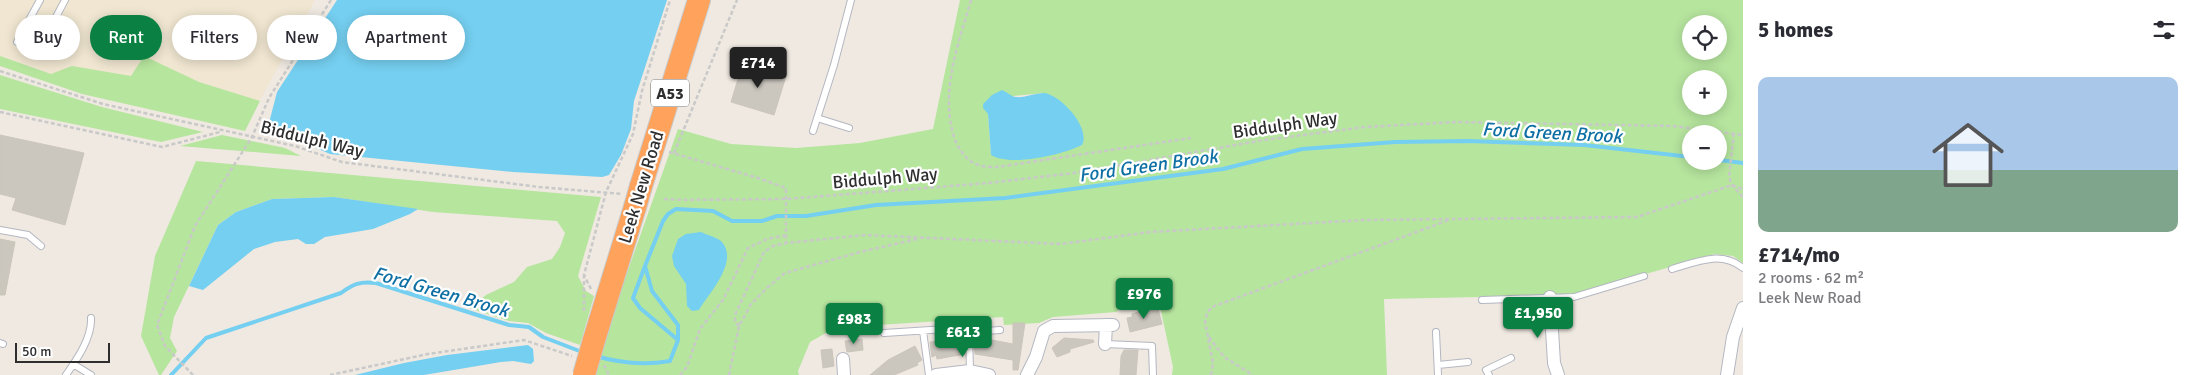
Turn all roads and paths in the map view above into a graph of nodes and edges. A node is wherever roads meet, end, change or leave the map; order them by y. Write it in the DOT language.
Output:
graph roads {
  1 [pos="40,0"];
  2 [pos="65,0"];
  3 [pos="331,0"];
  4 [pos="670,0"];
  5 [pos="699,0"];
  6 [pos="737,0"];
  7 [pos="851,0"];
  8 [pos="970,0"];
  9 [pos="32,15"];
  10 [pos="57,15"];
  11 [pos="0,71"];
  12 [pos="0,112"];
  13 [pos="817,118"];
  14 [pos="850,128"];
  15 [pos="222,131"];
  16 [pos="813,131"];
  17 [pos="1734,134"];
  18 [pos="1743,135"];
  19 [pos="252,137"];
  20 [pos="1191,138"];
  21 [pos="663,150"];
  22 [pos="1732,185"];
  23 [pos="1743,189"];
  24 [pos="606,192"];
  25 [pos="633,196"];
  26 [pos="1743,197"];
  27 [pos="664,199"];
  28 [pos="786,199"];
  29 [pos="1451,219"];
  30 [pos="0,230"];
  31 [pos="787,235"];
  32 [pos="921,238"];
  33 [pos="786,244"];
  34 [pos="41,246"];
  35 [pos="1743,268"];
  36 [pos="1672,269"];
  37 [pos="584,275"];
  38 [pos="1644,276"];
  39 [pos="1550,298"];
  40 [pos="1482,300"];
  41 [pos="605,302"];
  42 [pos="1743,308"];
  43 [pos="582,317"];
  44 [pos="91,318"];
  45 [pos="739,326"];
  46 [pos="946,329"];
  47 [pos="1000,330"];
  48 [pos="923,331"];
  49 [pos="969,332"];
  50 [pos="1436,332"];
  51 [pos="884,333"];
  52 [pos="958,334"];
  53 [pos="1209,337"];
  54 [pos="1105,344"];
  55 [pos="570,355"];
  56 [pos="1511,358"];
  57 [pos="843,360"];
  58 [pos="1468,362"];
  59 [pos="74,364"];
  60 [pos="1438,365"];
  61 [pos="970,371"];
  62 [pos="190,373"];
  63 [pos="66,375"];
  64 [pos="91,375"];
  65 [pos="330,375"];
  66 [pos="584,375"];
  67 [pos="680,375"];
  68 [pos="729,375"];
  69 [pos="844,375"];
  70 [pos="929,375"];
  71 [pos="936,375"];
  72 [pos="989,375"];
  73 [pos="1027,375"];
  74 [pos="1153,375"];
  75 [pos="1211,375"];
  76 [pos="1253,375"];
  77 [pos="1438,375"];
  78 [pos="1488,375"];
  79 [pos="1558,375"];
  80 [pos="1727,375"];
  1 -- 9 [label="lane"];
  2 -- 10 [label="lane"];
  3 -- 19 [label="path"];
  4 -- 24 [label="path"];
  5 -- 21 [label="highway, Leek New Road / A53"];
  6 -- 21 [label="path"];
  7 -- 13 [label="lane"];
  8 -- 20 [label="path"];
  11 -- 15 [label="path, Biddulph Way"];
  12 -- 15 [label="path"];
  13 -- 14 [label="lane"];
  13 -- 16 [label="lane"];
  15 -- 19 [label="path, Biddulph Way"];
  17 -- 18 [label="path, Biddulph Way"];
  17 -- 22 [label="path"];
  17 -- 28 [label="path, Biddulph Way"];
  19 -- 24 [label="path, Biddulph Way"];
  19 -- 62 [label="path"];
  21 -- 25 [label="highway, Leek New Road / A53"];
  21 -- 28 [label="path"];
  22 -- 23 [label="path"];
  22 -- 26 [label="path"];
  22 -- 29 [label="path"];
  24 -- 25 [label="path, Biddulph Way"];
  24 -- 37 [label="path"];
  25 -- 41 [label="highway, Leek New Road / A53"];
  27 -- 28 [label="path, Biddulph Way"];
  28 -- 31 [label="path"];
  29 -- 32 [label="path"];
  29 -- 53 [label="path"];
  30 -- 34 [label="lane"];
  31 -- 33 [label="path"];
  31 -- 67 [label="path"];
  32 -- 33 [label="path"];
  32 -- 45 [label="path"];
  33 -- 45 [label="path"];
  35 -- 36 [label="lane"];
  37 -- 41 [label="path"];
  37 -- 43 [label="path"];
  38 -- 39 [label="lane"];
  39 -- 40 [label="lane"];
  39 -- 79 [label="street"];
  41 -- 66 [label="highway, Leek New Road / A53, bridge"];
  42 -- 80 [label="street"];
  44 -- 59 [label="lane"];
  45 -- 68 [label="path"];
  46 -- 48 [label="lane"];
  47 -- 49 [label="lane"];
  48 -- 51 [label="lane"];
  48 -- 70 [label="lane"];
  49 -- 52 [label="lane"];
  49 -- 61 [label="lane"];
  50 -- 60 [label="lane"];
  53 -- 75 [label="path"];
  53 -- 76 [label="path"];
  54 -- 73 [label="street"];
  54 -- 74 [label="lane"];
  55 -- 65 [label="path"];
  56 -- 78 [label="lane"];
  57 -- 69 [label="street"];
  58 -- 60 [label="lane"];
  59 -- 63 [label="lane"];
  59 -- 64 [label="lane"];
  60 -- 77 [label="lane"];
  61 -- 71 [label="street"];
  61 -- 72 [label="street"];
}
